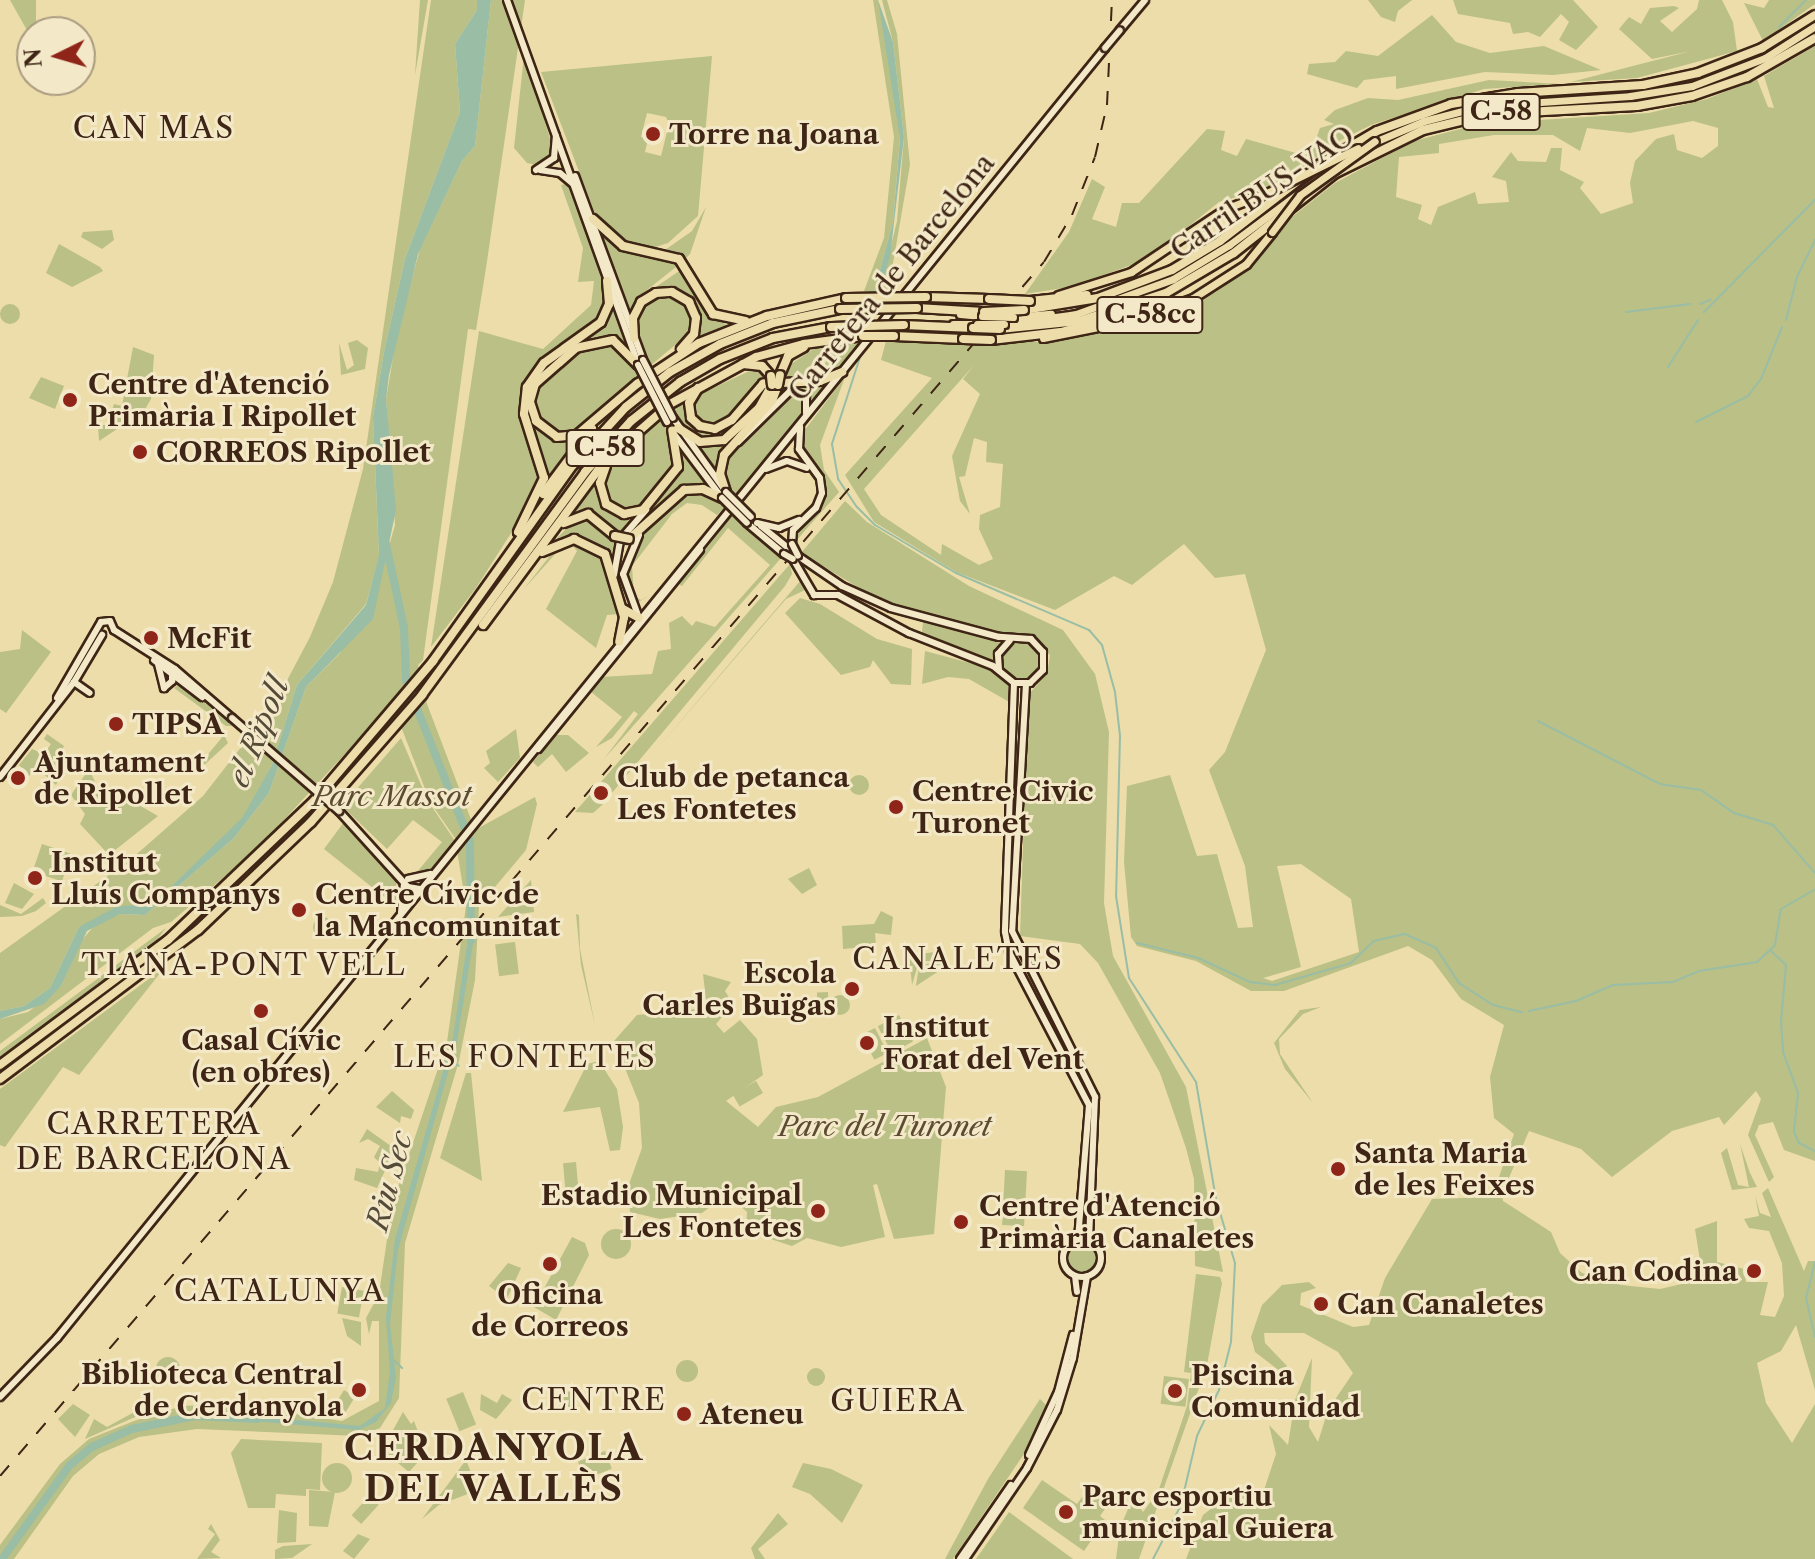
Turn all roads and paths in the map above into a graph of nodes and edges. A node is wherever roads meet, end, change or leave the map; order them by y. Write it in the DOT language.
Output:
graph roads {
  1 [pos="507,0"];
  2 [pos="1145,0"];
  3 [pos="1815,15"];
  4 [pos="1815,26"];
  5 [pos="1815,38"];
  6 [pos="552,119"];
  7 [pos="1375,141"];
  8 [pos="566,159"];
  9 [pos="576,190"];
  10 [pos="593,219"];
  11 [pos="1215,265"];
  12 [pos="1161,274"];
  13 [pos="607,281"];
  14 [pos="1032,299"];
  15 [pos="1101,307"];
  16 [pos="754,320"];
  17 [pos="979,320"];
  18 [pos="1002,326"];
  19 [pos="634,338"];
  20 [pos="1001,340"];
  21 [pos="818,341"];
  22 [pos="673,358"];
  23 [pos="641,362"];
  24 [pos="738,365"];
  25 [pos="842,372"];
  26 [pos="775,380"];
  27 [pos="704,382"];
  28 [pos="602,416"];
  29 [pos="803,420"];
  30 [pos="672,425"];
  31 [pos="728,448"];
  32 [pos="613,453"];
  33 [pos="761,472"];
  34 [pos="724,495"];
  35 [pos="651,504"];
  36 [pos="749,520"];
  37 [pos="757,523"];
  38 [pos="555,531"];
  39 [pos="518,532"];
  40 [pos="711,533"];
  41 [pos="639,535"];
  42 [pos="789,549"];
  43 [pos="538,555"];
  44 [pos="796,558"];
  45 [pos="817,568"];
  46 [pos="804,574"];
  47 [pos="831,579"];
  48 [pos="614,580"];
  49 [pos="490,584"];
  50 [pos="665,593"];
  51 [pos="828,595"];
  52 [pos="654,600"];
  53 [pos="624,602"];
  54 [pos="639,618"];
  55 [pos="114,630"];
  56 [pos="100,631"];
  57 [pos="629,638"];
  58 [pos="1013,639"];
  59 [pos="619,642"];
  60 [pos="82,659"];
  61 [pos="450,660"];
  62 [pos="157,661"];
  63 [pos="999,670"];
  64 [pos="169,682"];
  65 [pos="1014,683"];
  66 [pos="1026,684"];
  67 [pos="78,685"];
  68 [pos="194,685"];
  69 [pos="59,696"];
  70 [pos="1015,707"];
  71 [pos="566,708"];
  72 [pos="222,710"];
  73 [pos="45,717"];
  74 [pos="559,724"];
  75 [pos="1022,726"];
  76 [pos="541,738"];
  77 [pos="517,771"];
  78 [pos="0,777"];
  79 [pos="442,864"];
  80 [pos="1007,867"];
  81 [pos="403,877"];
  82 [pos="1014,884"];
  83 [pos="418,891"];
  84 [pos="398,918"];
  85 [pos="1035,1000"];
  86 [pos="1047,1007"];
  87 [pos="0,1065"];
  88 [pos="0,1079"];
  89 [pos="1078,1240"];
  90 [pos="1089,1241"];
  91 [pos="1075,1276"];
  92 [pos="1087,1276"];
  93 [pos="0,1397"];
  94 [pos="962,1559"];
  1 -- 6 [label="main road"];
  2 -- 25 [label="main road, Carretera de Barcelona, bridge"];
  3 -- 12 [label="highway, C-58"];
  4 -- 7 [label="highway, Carril BUS-VAO / C-58cc"];
  5 -- 11 [label="highway, C-58"];
  6 -- 8 [label="main road"];
  6 -- 9 [label="main road"];
  7 -- 14 [label="highway, C-58cc, bridge"];
  7 -- 15 [label="highway, Carril BUS-VAO / C-58cc, bridge"];
  7 -- 20 [label="highway, C-58cc, bridge"];
  8 -- 9 [label="main road"];
  8 -- 10 [label="main road"];
  9 -- 13 [label="main road"];
  10 -- 16 [label="highway"];
  10 -- 19 [label="main road"];
  11 -- 18 [label="highway, C-58"];
  11 -- 20 [label="highway"];
  12 -- 14 [label="highway"];
  12 -- 17 [label="highway, C-58, bridge"];
  13 -- 23 [label="main road"];
  13 -- 39 [label="highway"];
  14 -- 16 [label="highway, bridge"];
  15 -- 17 [label="highway, C-58cc, bridge"];
  15 -- 18 [label="highway, C-58cc"];
  16 -- 22 [label="highway"];
  17 -- 18 [label="highway, C-58, bridge"];
  17 -- 49 [label="highway, C-58, bridge"];
  17 -- 61 [label="highway, C-58, bridge"];
  19 -- 22 [label="highway"];
  19 -- 23 [label="main road"];
  20 -- 21 [label="highway, bridge"];
  21 -- 24 [label="highway"];
  21 -- 26 [label="highway"];
  22 -- 28 [label="highway"];
  23 -- 28 [label="highway"];
  23 -- 30 [label="main road, bridge"];
  24 -- 26 [label="highway"];
  24 -- 27 [label="highway"];
  25 -- 27 [label="highway"];
  25 -- 29 [label="main road, Carretera de Barcelona"];
  26 -- 30 [label="highway"];
  26 -- 31 [label="highway"];
  27 -- 32 [label="highway"];
  28 -- 39 [label="highway"];
  29 -- 31 [label="main road"];
  29 -- 33 [label="main road, Carretera de Barcelona"];
  29 -- 42 [label="main road"];
  30 -- 34 [label="main road"];
  30 -- 35 [label="highway"];
  31 -- 34 [label="highway"];
  32 -- 35 [label="highway"];
  32 -- 38 [label="highway"];
  33 -- 37 [label="main road"];
  33 -- 40 [label="main road, Carretera de Barcelona"];
  34 -- 36 [label="main road, bridge"];
  34 -- 41 [label="highway"];
  35 -- 48 [label="main road"];
  36 -- 37 [label="main road"];
  36 -- 42 [label="main road"];
  37 -- 42 [label="main road"];
  38 -- 41 [label="highway, bridge"];
  38 -- 43 [label="highway"];
  39 -- 49 [label="highway"];
  40 -- 50 [label="main road, Carretera de Barcelona"];
  40 -- 52 [label="main road, Carretera de Barcelona"];
  41 -- 53 [label="main road"];
  42 -- 44 [label="main road, bridge"];
  43 -- 48 [label="highway"];
  43 -- 61 [label="highway"];
  44 -- 45 [label="main road"];
  44 -- 46 [label="main road"];
  45 -- 46 [label="main road"];
  45 -- 47 [label="main road"];
  46 -- 51 [label="main road"];
  47 -- 51 [label="main road"];
  47 -- 58 [label="main road"];
  48 -- 53 [label="highway"];
  49 -- 87 [label="highway, C-58"];
  50 -- 54 [label="main road"];
  50 -- 57 [label="main road, Carretera de Barcelona"];
  51 -- 63 [label="main road"];
  52 -- 53 [label="main road"];
  52 -- 54 [label="main road, Carretera de Barcelona"];
  53 -- 54 [label="highway"];
  53 -- 59 [label="highway"];
  54 -- 57 [label="main road"];
  54 -- 59 [label="main road, Carretera de Barcelona"];
  55 -- 56 [label="main road"];
  55 -- 56 [label="main road"];
  55 -- 62 [label="main road"];
  56 -- 60 [label="main road"];
  56 -- 67 [label="main road"];
  57 -- 74 [label="main road, Carretera de Barcelona"];
  58 -- 63 [label="main road"];
  58 -- 66 [label="main road"];
  59 -- 71 [label="main road, Carretera de Barcelona"];
  60 -- 67 [label="main road"];
  60 -- 69 [label="main road"];
  61 -- 88 [label="highway, C-58"];
  62 -- 64 [label="main road"];
  62 -- 64 [label="main road"];
  62 -- 68 [label="main road"];
  63 -- 65 [label="main road"];
  64 -- 68 [label="main road"];
  64 -- 72 [label="main road"];
  65 -- 66 [label="main road"];
  65 -- 70 [label="main road"];
  66 -- 75 [label="main road"];
  67 -- 69 [label="main road"];
  67 -- 73 [label="main road"];
  68 -- 72 [label="main road"];
  69 -- 73 [label="main road"];
  70 -- 75 [label="main road"];
  70 -- 80 [label="main road"];
  71 -- 74 [label="main road"];
  71 -- 76 [label="main road, Carretera de Barcelona"];
  72 -- 81 [label="main road, bridge"];
  73 -- 78 [label="main road"];
  74 -- 76 [label="main road"];
  74 -- 77 [label="main road, Carretera de Barcelona"];
  75 -- 82 [label="main road"];
  76 -- 77 [label="main road, Carretera de Barcelona"];
  77 -- 79 [label="main road, Carretera de Barcelona"];
  79 -- 81 [label="main road"];
  79 -- 83 [label="main road, Carretera de Barcelona"];
  80 -- 82 [label="main road"];
  80 -- 85 [label="main road"];
  81 -- 83 [label="main road"];
  81 -- 84 [label="main road"];
  82 -- 86 [label="main road"];
  83 -- 84 [label="main road, Carretera de Barcelona"];
  84 -- 93 [label="main road, Carretera de Barcelona"];
  85 -- 86 [label="main road"];
  85 -- 89 [label="main road"];
  86 -- 90 [label="main road"];
  89 -- 90 [label="main road"];
  89 -- 91 [label="main road"];
  90 -- 92 [label="main road"];
  91 -- 92 [label="main road"];
  91 -- 94 [label="main road"];
  92 -- 94 [label="main road"];
}
